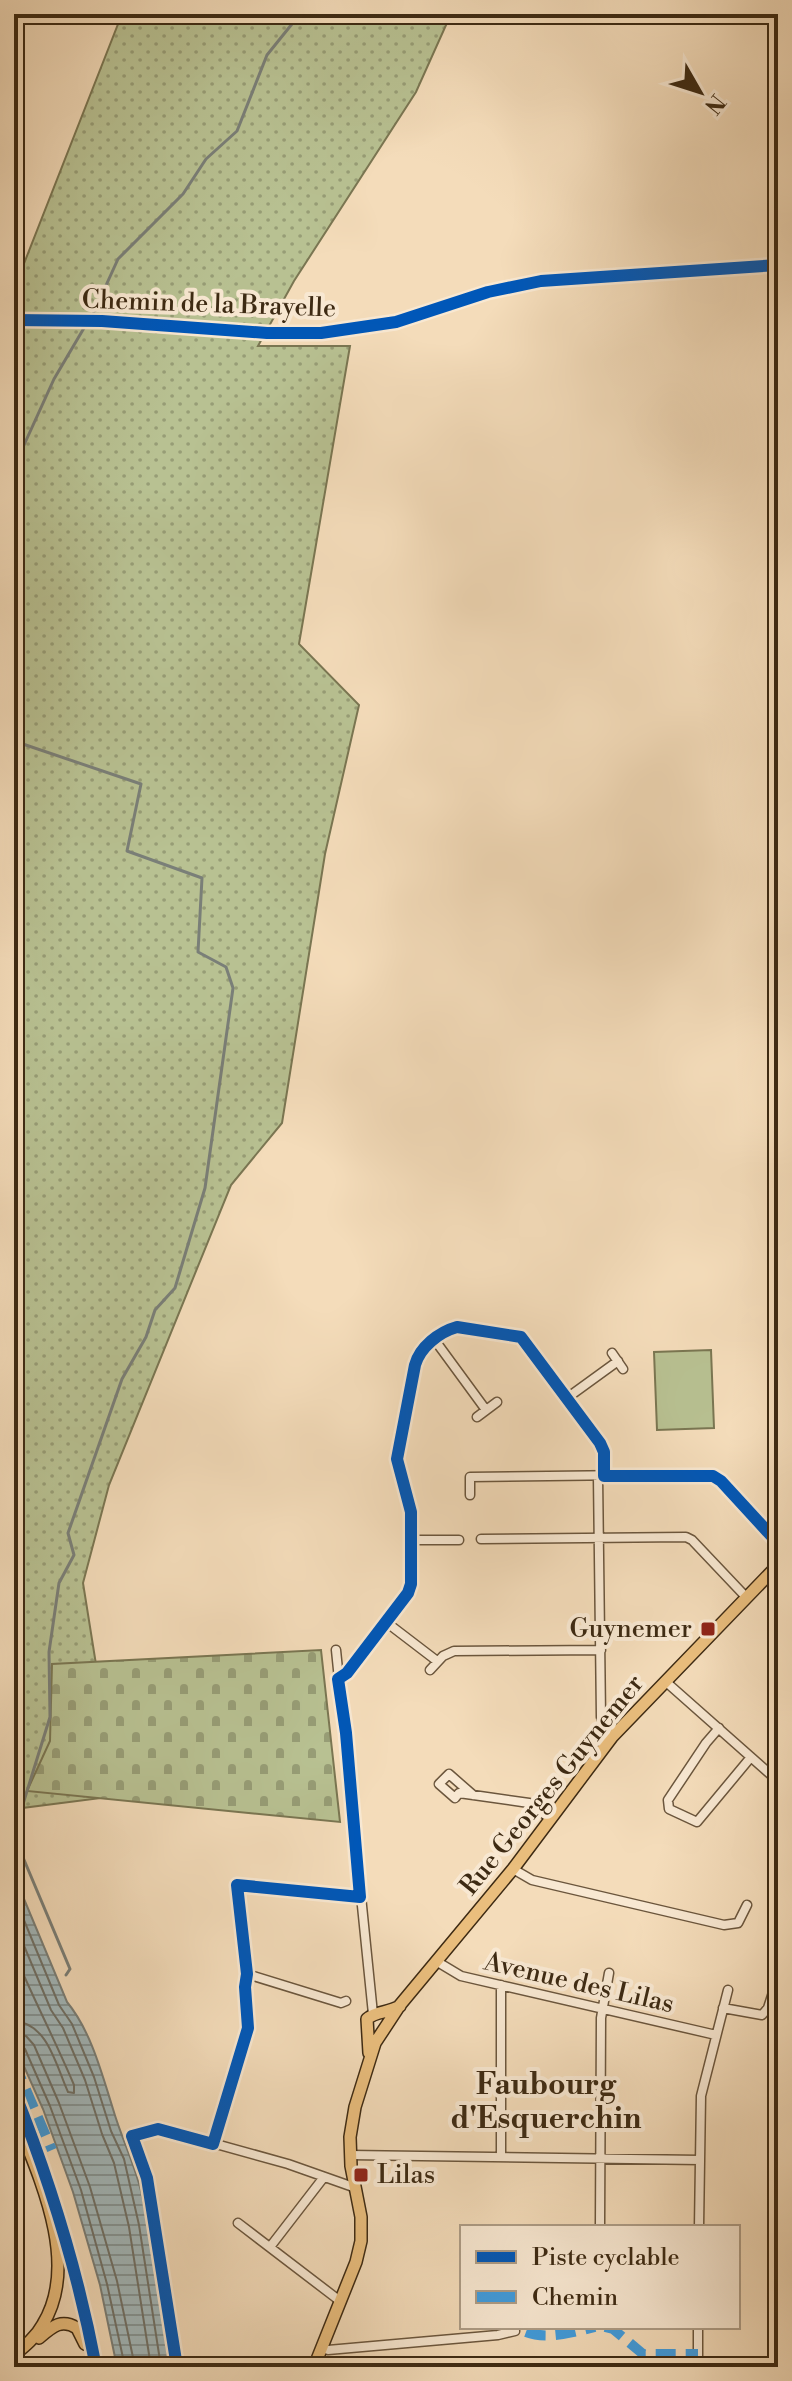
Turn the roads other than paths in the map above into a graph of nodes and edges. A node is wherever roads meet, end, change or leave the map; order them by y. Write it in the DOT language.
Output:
graph roads {
  1 [pos="778,265"];
  2 [pos="14,320"];
  3 [pos="434,1339"];
  4 [pos="612,1353"];
  5 [pos="567,1398"];
  6 [pos="497,1402"];
  7 [pos="486,1410"];
  8 [pos="477,1417"];
  9 [pos="601,1476"];
  10 [pos="470,1495"];
  11 [pos="599,1537"];
  12 [pos="481,1539"];
  13 [pos="411,1540"];
  14 [pos="459,1540"];
  15 [pos="778,1543"];
  16 [pos="778,1565"];
  17 [pos="746,1597"];
  18 [pos="386,1622"];
  19 [pos="336,1650"];
  20 [pos="601,1650"];
  21 [pos="437,1661"];
  22 [pos="430,1670"];
  23 [pos="338,1679"];
  24 [pos="665,1681"];
  25 [pos="719,1728"];
  26 [pos="612,1737"];
  27 [pos="751,1757"];
  28 [pos="777,1778"];
  29 [pos="473,1795"];
  30 [pos="551,1819"];
  31 [pos="513,1869"];
  32 [pos="360,1897"];
  33 [pos="747,1905"];
  34 [pos="436,1961"];
  35 [pos="609,1973"];
  36 [pos="778,1977"];
  37 [pos="501,1985"];
  38 [pos="728,1990"];
  39 [pos="346,2001"];
  40 [pos="400,2005"];
  41 [pos="602,2008"];
  42 [pos="723,2008"];
  43 [pos="376,2014"];
  44 [pos="367,2029"];
  45 [pos="385,2030"];
  46 [pos="716,2035"];
  47 [pos="366,2069"];
  48 [pos="14,2091"];
  49 [pos="14,2113"];
  50 [pos="132,2136"];
  51 [pos="350,2155"];
  52 [pos="501,2157"];
  53 [pos="600,2158"];
  54 [pos="700,2160"];
  55 [pos="324,2177"];
  56 [pos="356,2188"];
  57 [pos="58,2212"];
  58 [pos="238,2223"];
  59 [pos="600,2225"];
  60 [pos="699,2225"];
  61 [pos="270,2247"];
  62 [pos="340,2301"];
  63 [pos="698,2329"];
  64 [pos="515,2331"];
  65 [pos="39,2339"];
  66 [pos="321,2348"];
  67 [pos="14,2355"];
  68 [pos="14,2362"];
  69 [pos="93,2367"];
  70 [pos="314,2367"];
  71 [pos="698,2367"];
  1 -- 2 [label="street, Chemin de la Brayelle"];
  3 -- 5 [label="street"];
  3 -- 7 [label="street"];
  3 -- 13 [label="street"];
  4 -- 5 [label="street"];
  5 -- 9 [label="street"];
  6 -- 7 [label="street"];
  7 -- 8 [label="street"];
  9 -- 10 [label="street"];
  9 -- 11 [label="street"];
  9 -- 15 [label="street"];
  11 -- 12 [label="street"];
  11 -- 17 [label="street"];
  11 -- 20 [label="street"];
  13 -- 14 [label="street"];
  13 -- 18 [label="street"];
  16 -- 17 [label="main road, Rue Georges Guynemer"];
  17 -- 24 [label="main road, Rue Georges Guynemer"];
  18 -- 21 [label="street"];
  18 -- 23 [label="street"];
  19 -- 23 [label="street"];
  20 -- 21 [label="street"];
  20 -- 26 [label="street"];
  21 -- 22 [label="street"];
  23 -- 32 [label="street"];
  24 -- 25 [label="street"];
  24 -- 26 [label="main road, Rue Georges Guynemer"];
  25 -- 27 [label="street"];
  25 -- 27 [label="street"];
  26 -- 30 [label="main road, Rue Georges Guynemer"];
  27 -- 28 [label="street"];
  29 -- 30 [label="street"];
  30 -- 31 [label="main road, Rue Georges Guynemer"];
  31 -- 33 [label="street"];
  31 -- 34 [label="main road, Rue Georges Guynemer"];
  32 -- 39 [label="street"];
  32 -- 43 [label="street"];
  34 -- 37 [label="street, Avenue des Lilas"];
  34 -- 40 [label="main road, Rue Georges Guynemer"];
  35 -- 41 [label="street"];
  36 -- 42 [label="street"];
  37 -- 41 [label="street, Avenue des Lilas"];
  37 -- 52 [label="street"];
  38 -- 42 [label="street"];
  40 -- 43 [label="main road, Rue Georges Guynemer"];
  40 -- 45 [label="main road, Rue Georges Guynemer"];
  41 -- 46 [label="street, Avenue des Lilas"];
  41 -- 53 [label="street"];
  42 -- 46 [label="street"];
  43 -- 44 [label="main road"];
  43 -- 45 [label="main road"];
  44 -- 45 [label="main road"];
  44 -- 47 [label="main road, Rue Georges Guynemer"];
  45 -- 47 [label="main road, Rue Georges Guynemer"];
  46 -- 54 [label="street"];
  47 -- 51 [label="main road, Rue Georges Guynemer"];
  48 -- 57 [label="main road"];
  49 -- 67 [label="main road"];
  50 -- 55 [label="street"];
  51 -- 52 [label="street"];
  51 -- 56 [label="main road, Rue Georges Guynemer"];
  52 -- 53 [label="street"];
  53 -- 54 [label="street"];
  53 -- 59 [label="street"];
  54 -- 60 [label="street"];
  55 -- 56 [label="street"];
  55 -- 61 [label="street"];
  56 -- 62 [label="main road, Rue Georges Guynemer"];
  57 -- 65 [label="main road"];
  57 -- 69 [label="main road"];
  58 -- 61 [label="street"];
  61 -- 62 [label="street"];
  62 -- 66 [label="main road, Rue Georges Guynemer"];
  63 -- 71 [label="street"];
  64 -- 66 [label="street"];
  65 -- 68 [label="main road"];
  65 -- 69 [label="main road"];
  66 -- 70 [label="main road, Rue Georges Guynemer"];
}
